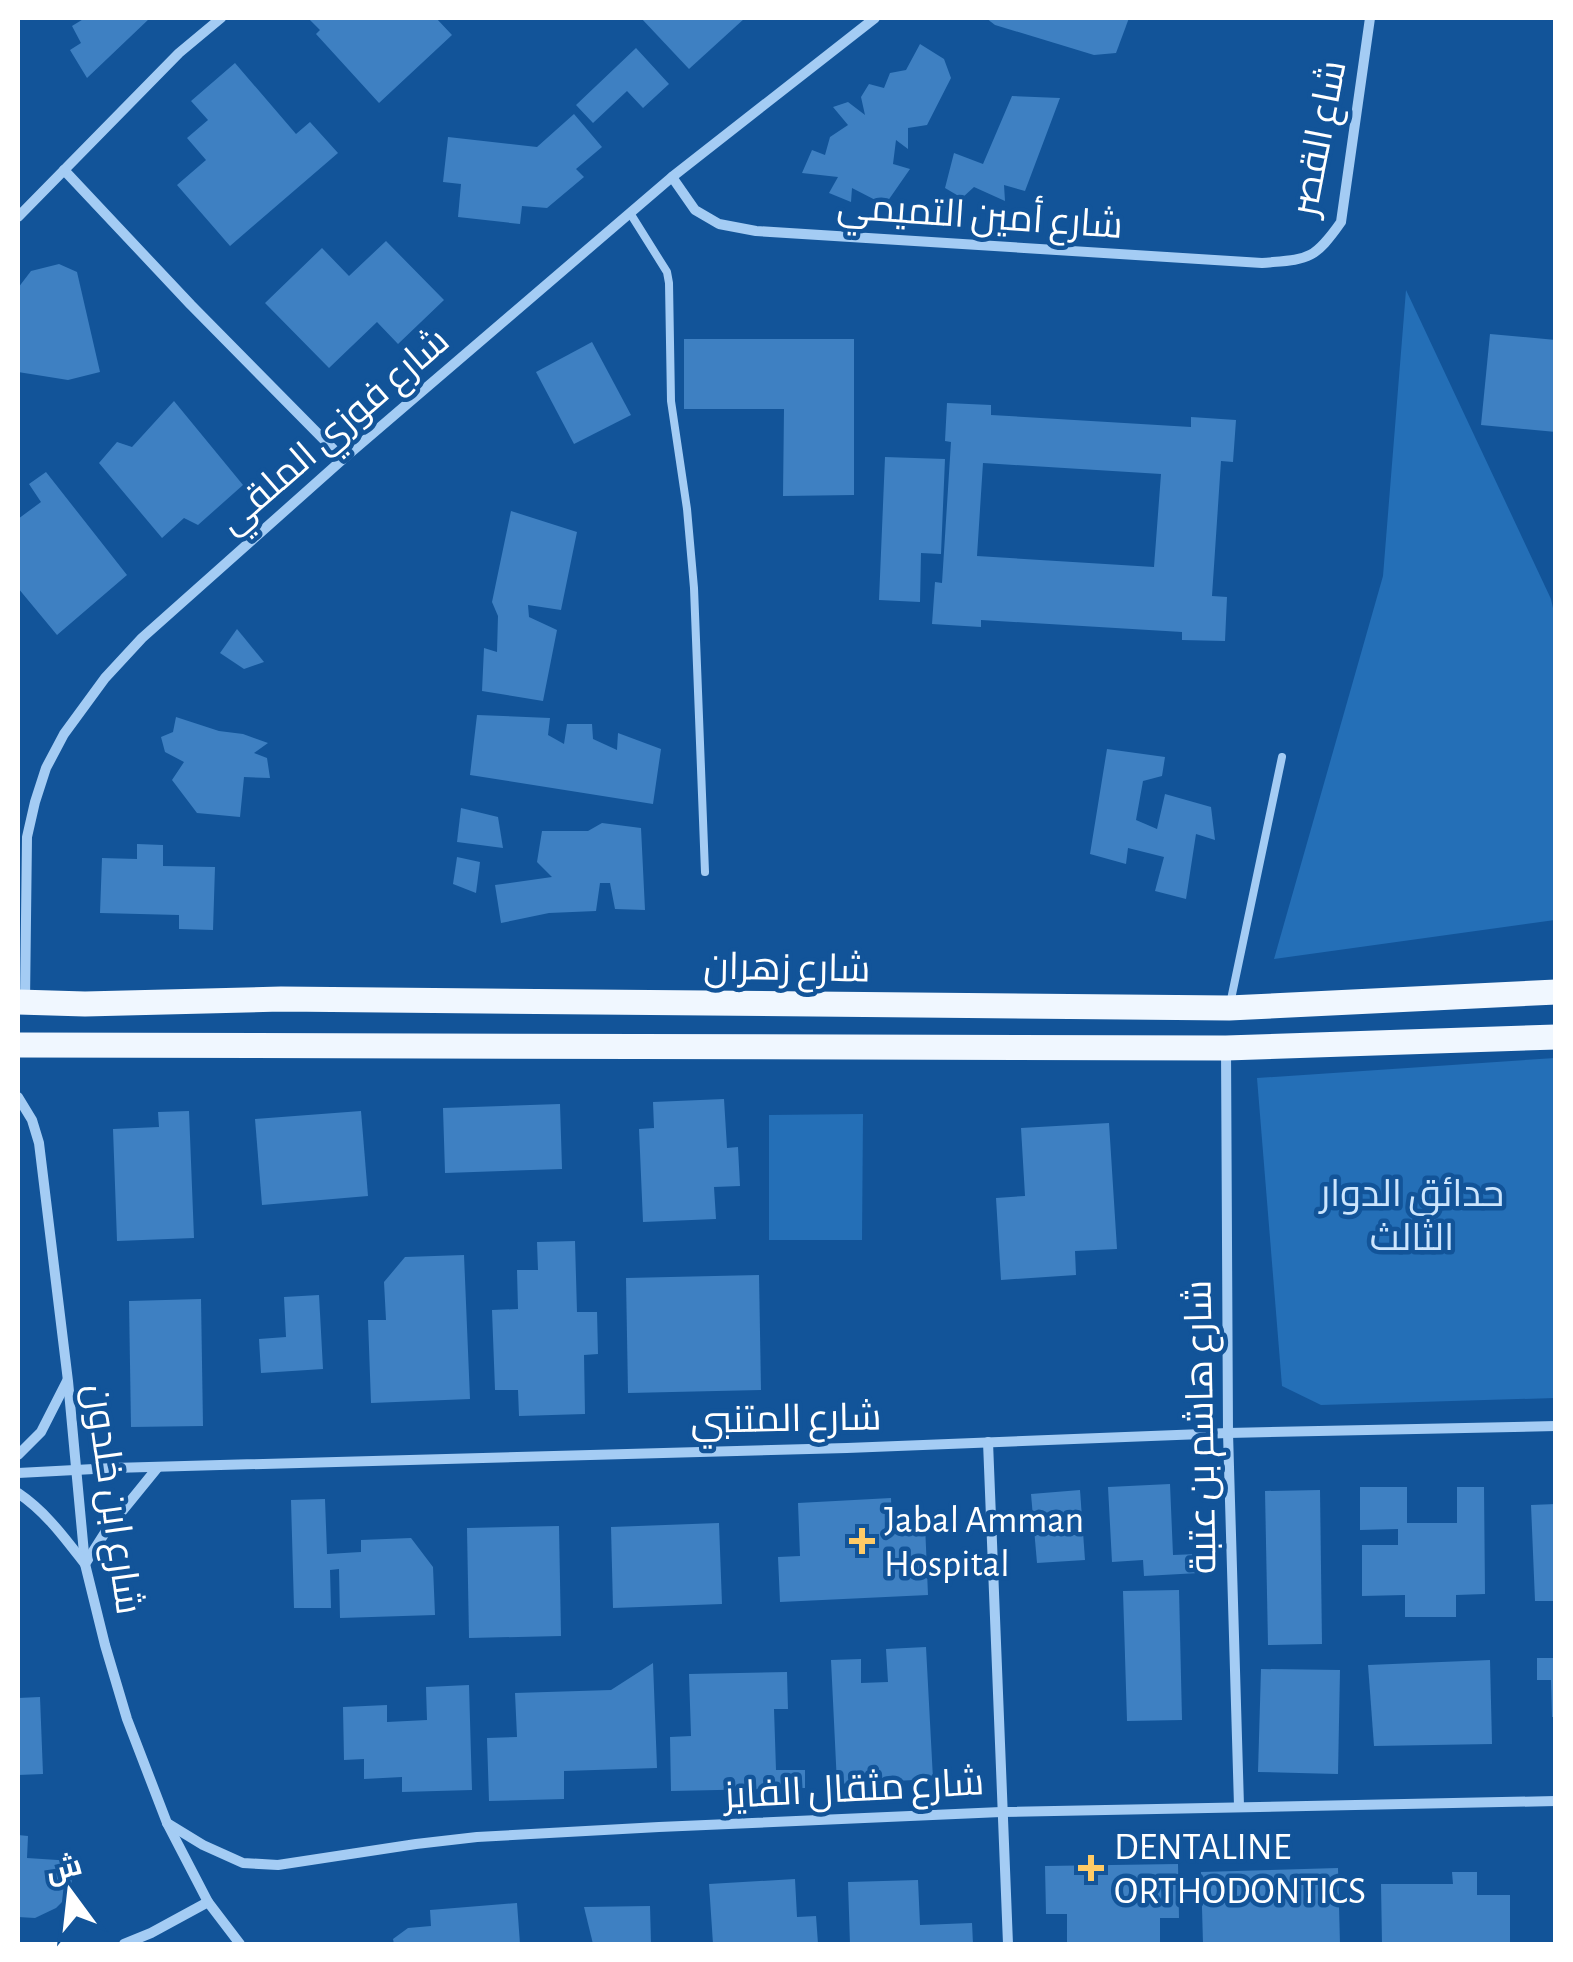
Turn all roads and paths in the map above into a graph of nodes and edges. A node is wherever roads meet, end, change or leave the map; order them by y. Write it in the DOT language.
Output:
graph roads {
  1 [pos="220,18"];
  2 [pos="875,18"];
  3 [pos="1370,18"];
  4 [pos="64,170"];
  5 [pos="672,177"];
  6 [pos="630,213"];
  7 [pos="18,217"];
  8 [pos="1306,259"];
  9 [pos="343,459"];
  10 [pos="1282,757"];
  11 [pos="706,872"];
  12 [pos="1556,992"];
  13 [pos="21,1002"];
  14 [pos="1229,1008"];
  15 [pos="1556,1037"];
  16 [pos="18,1046"];
  17 [pos="1226,1048"];
  18 [pos="18,1097"];
  19 [pos="68,1380"];
  20 [pos="1556,1426"];
  21 [pos="1228,1432"];
  22 [pos="988,1442"];
  23 [pos="18,1455"];
  24 [pos="158,1467"];
  25 [pos="75,1469"];
  26 [pos="18,1473"];
  27 [pos="18,1493"];
  28 [pos="85,1564"];
  29 [pos="1556,1801"];
  30 [pos="1238,1806"];
  31 [pos="1001,1812"];
  32 [pos="166,1823"];
  33 [pos="208,1902"];
  34 [pos="124,1944"];
  35 [pos="240,1944"];
  36 [pos="1008,1944"];
  1 -- 4 [label="street"];
  2 -- 5 [label="street, شارع فوزي الملقي"];
  3 -- 8 [label="street, شاع القصر"];
  4 -- 7 [label="street"];
  4 -- 9 [label="street"];
  5 -- 6 [label="street, شارع فوزي الملقي"];
  5 -- 8 [label="street, شارع أمين التميمي"];
  6 -- 9 [label="street, شارع فوزي الملقي"];
  6 -- 11 [label="lane"];
  9 -- 13 [label="street, شارع فوزي الملقي"];
  10 -- 14 [label="lane"];
  12 -- 14 [label="main road, شارع زهران"];
  13 -- 14 [label="main road, شارع زهران"];
  15 -- 17 [label="main road, شارع زهران"];
  16 -- 17 [label="main road, شارع زهران"];
  17 -- 21 [label="street, شارع هاشم بن عتبة"];
  18 -- 19 [label="street, شارع ابن خلدون"];
  19 -- 23 [label="street"];
  19 -- 25 [label="street, شارع ابن خلدون"];
  20 -- 21 [label="street, شارع المتنبي"];
  21 -- 22 [label="street, شارع المتنبي"];
  21 -- 30 [label="street, شارع هاشم بن عتبة"];
  22 -- 24 [label="street, شارع المتنبي"];
  22 -- 31 [label="street"];
  24 -- 25 [label="street, شارع المتنبي"];
  24 -- 28 [label="street"];
  25 -- 26 [label="street, شارع المتنبي"];
  25 -- 28 [label="street, شارع ابن خلدون"];
  27 -- 28 [label="street"];
  28 -- 32 [label="street, شارع ابن خلدون"];
  29 -- 30 [label="street, شارع مثقال الفايز"];
  30 -- 31 [label="street, شارع مثقال الفايز"];
  31 -- 32 [label="street, شارع مثقال الفايز"];
  31 -- 36 [label="street"];
  32 -- 33 [label="street, شارع ابن خلدون"];
  33 -- 34 [label="street"];
  33 -- 35 [label="street, شارع ابن خلدون"];
}
